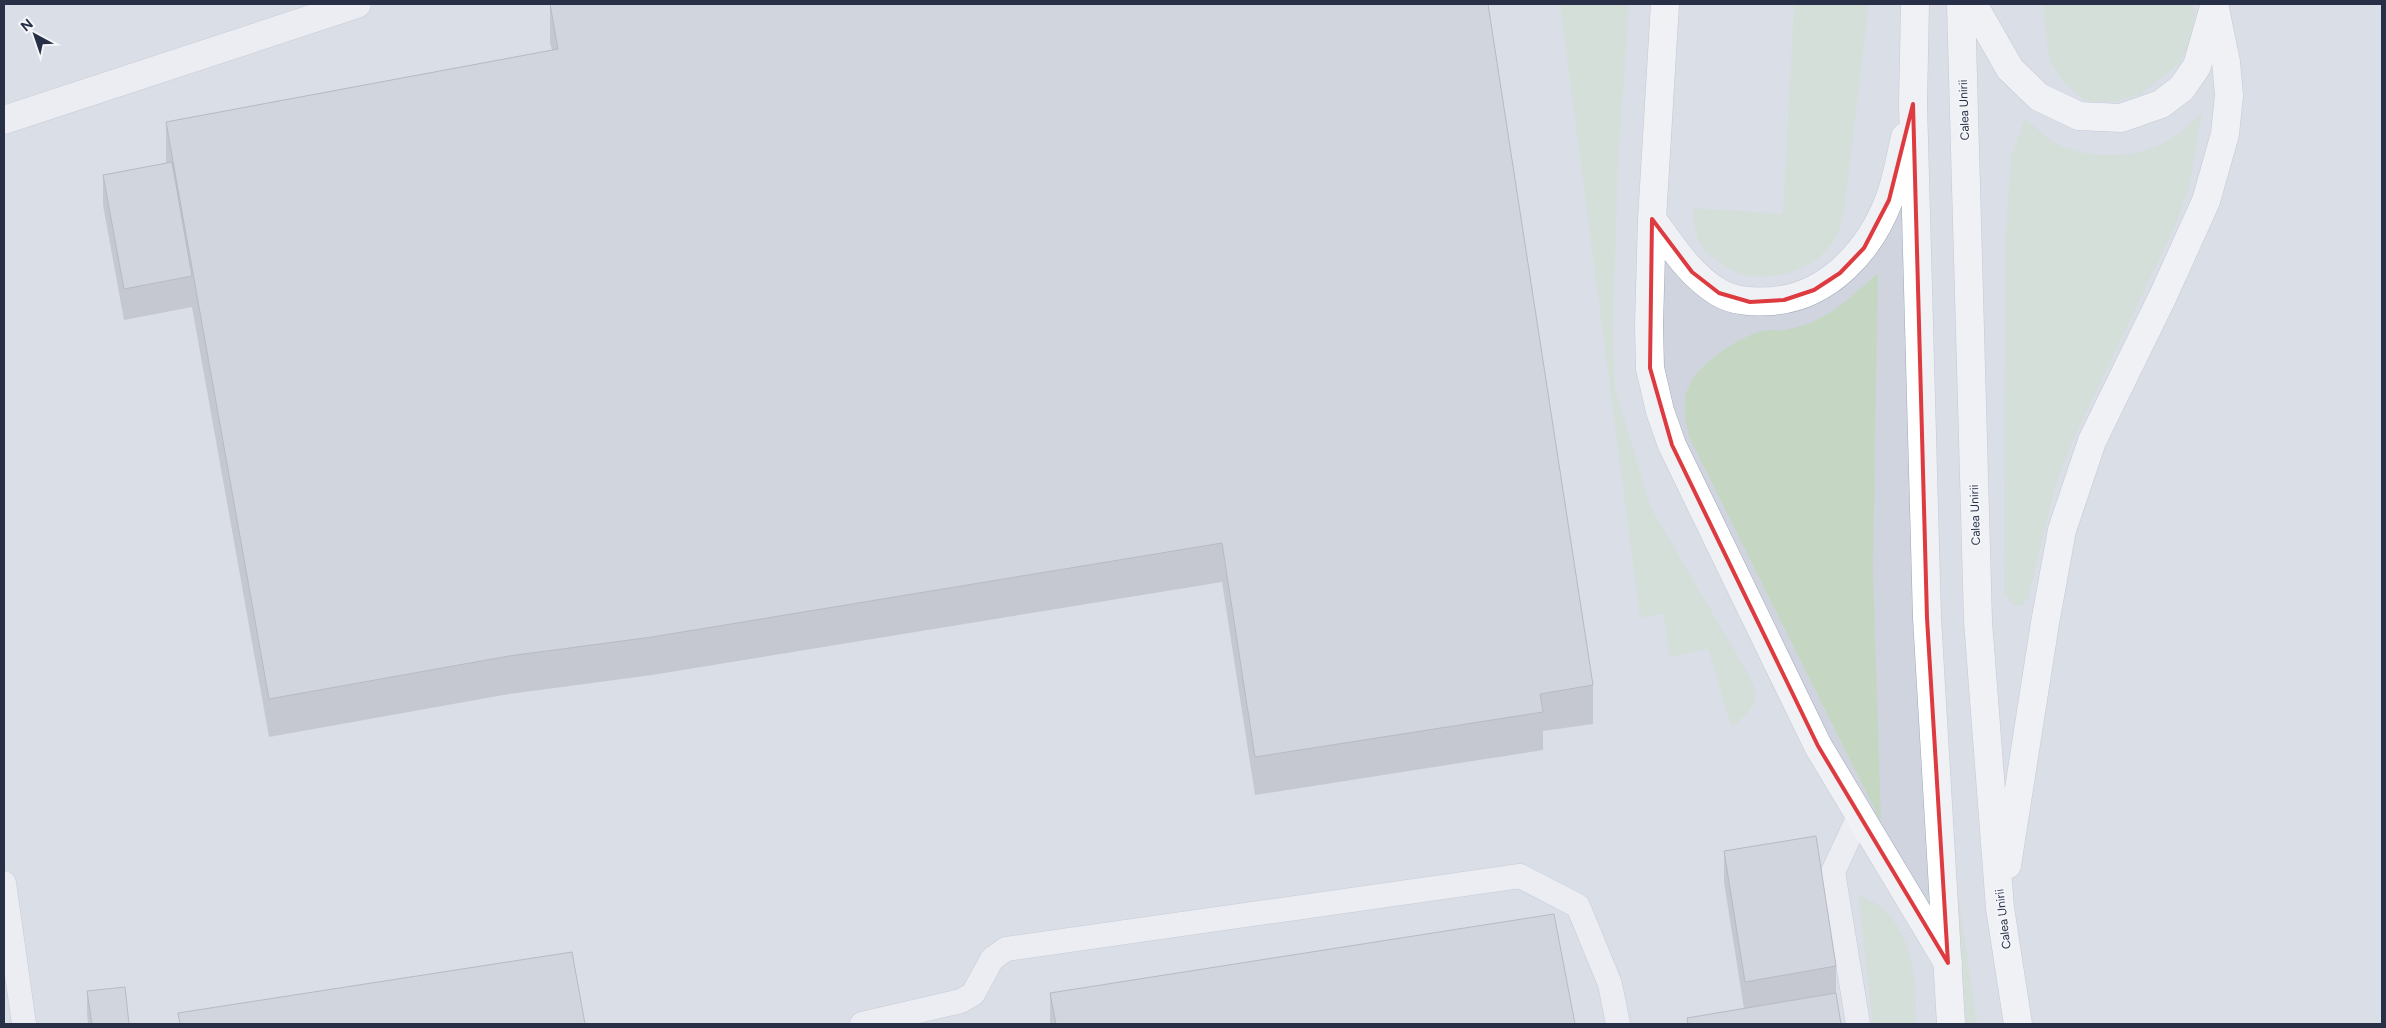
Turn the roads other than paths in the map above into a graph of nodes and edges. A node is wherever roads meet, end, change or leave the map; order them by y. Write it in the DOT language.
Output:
graph roads {
  1 [pos="357,4"];
  2 [pos="1665,4"];
  3 [pos="1914,4"];
  4 [pos="1961,4"];
  5 [pos="1973,4"];
  6 [pos="2214,5"];
  7 [pos="1914,104"];
  8 [pos="4,120"];
  9 [pos="1652,219"];
  10 [pos="1859,816"];
  11 [pos="4,883"];
  12 [pos="2000,908"];
  13 [pos="1948,963"];
  14 [pos="24,1024"];
  15 [pos="862,1024"];
  16 [pos="1618,1024"];
  17 [pos="1858,1024"];
  18 [pos="1951,1024"];
  19 [pos="2018,1024"];
  1 -- 8 [label="street"];
  2 -- 9 [label="main road"];
  3 -- 7 [label="main road"];
  4 -- 12 [label="main road, Calea Unirii"];
  5 -- 6 [label="main road"];
  6 -- 12 [label="main road"];
  7 -- 9 [label="main road"];
  7 -- 13 [label="main road"];
  9 -- 10 [label="main road"];
  10 -- 13 [label="main road"];
  10 -- 17 [label="lane"];
  11 -- 14 [label="lane"];
  12 -- 19 [label="main road, Calea Unirii"];
  13 -- 18 [label="main road"];
  15 -- 16 [label="lane"];
}
